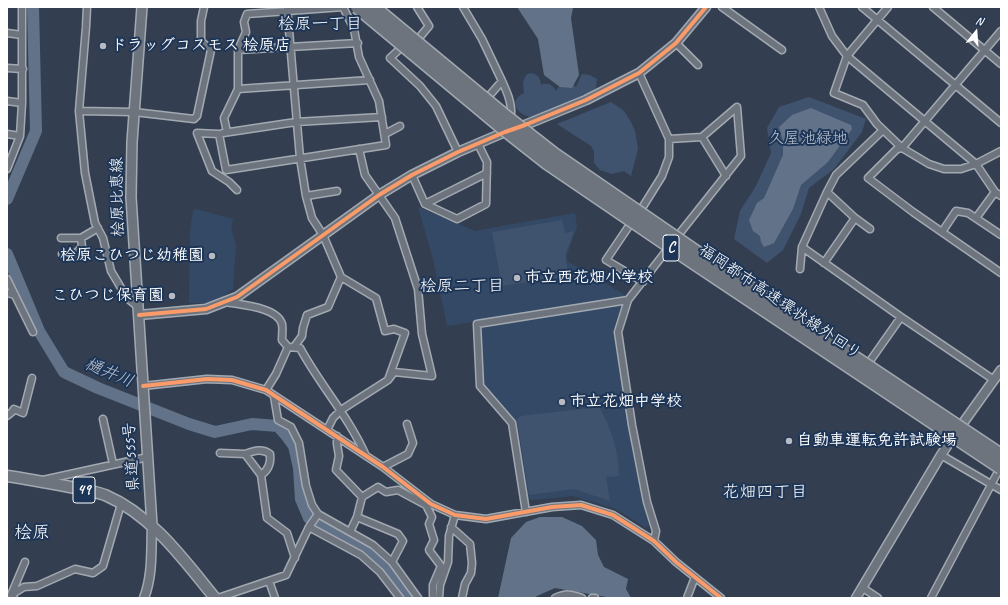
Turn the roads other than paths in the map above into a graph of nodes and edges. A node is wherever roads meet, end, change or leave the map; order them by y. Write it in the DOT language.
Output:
graph roads {
  1 [pos="22,7"];
  2 [pos="87,7"];
  3 [pos="142,7"];
  4 [pos="204,7"];
  5 [pos="357,7"];
  6 [pos="374,7"];
  7 [pos="417,7"];
  8 [pos="463,7"];
  9 [pos="706,7"];
  10 [pos="722,7"];
  11 [pos="819,7"];
  12 [pos="862,7"];
  13 [pos="888,7"];
  14 [pos="933,7"];
  15 [pos="287,9"];
  16 [pos="877,20"];
  17 [pos="1001,30"];
  18 [pos="7,33"];
  19 [pos="22,35"];
  20 [pos="419,38"];
  21 [pos="676,43"];
  22 [pos="358,44"];
  23 [pos="403,46"];
  24 [pos="290,48"];
  25 [pos="238,50"];
  26 [pos="782,50"];
  27 [pos="985,50"];
  28 [pos="847,56"];
  29 [pos="1001,64"];
  30 [pos="698,66"];
  31 [pos="7,68"];
  32 [pos="23,69"];
  33 [pos="639,73"];
  34 [pos="370,80"];
  35 [pos="502,81"];
  36 [pos="955,84"];
  37 [pos="293,85"];
  38 [pos="238,88"];
  39 [pos="489,96"];
  40 [pos="7,101"];
  41 [pos="22,103"];
  42 [pos="79,111"];
  43 [pos="134,112"];
  44 [pos="511,115"];
  45 [pos="382,117"];
  46 [pos="296,122"];
  47 [pos="926,122"];
  48 [pos="1001,123"];
  49 [pos="400,126"];
  50 [pos="883,130"];
  51 [pos="226,132"];
  52 [pos="7,134"];
  53 [pos="219,134"];
  54 [pos="384,134"];
  55 [pos="20,136"];
  56 [pos="702,137"];
  57 [pos="669,139"];
  58 [pos="478,144"];
  59 [pos="902,148"];
  60 [pos="359,149"];
  61 [pos="1001,151"];
  62 [pos="458,152"];
  63 [pos="300,158"];
  64 [pos="976,164"];
  65 [pos="7,169"];
  66 [pos="486,173"];
  67 [pos="412,175"];
  68 [pos="726,176"];
  69 [pos="237,190"];
  70 [pos="337,191"];
  71 [pos="827,192"];
  72 [pos="995,192"];
  73 [pos="379,195"];
  74 [pos="306,196"];
  75 [pos="1001,196"];
  76 [pos="425,204"];
  77 [pos="642,208"];
  78 [pos="855,218"];
  79 [pos="976,218"];
  80 [pos="633,220"];
  81 [pos="98,228"];
  82 [pos="870,229"];
  83 [pos="942,232"];
  84 [pos="680,233"];
  85 [pos="323,235"];
  86 [pos="1001,235"];
  87 [pos="61,238"];
  88 [pos="81,238"];
  89 [pos="670,246"];
  90 [pos="802,247"];
  91 [pos="62,254"];
  92 [pos="824,263"];
  93 [pos="800,269"];
  94 [pos="1001,273"];
  95 [pos="342,277"];
  96 [pos="7,279"];
  97 [pos="643,282"];
  98 [pos="7,293"];
  99 [pos="15,295"];
  100 [pos="628,300"];
  101 [pos="226,302"];
  102 [pos="138,311"];
  103 [pos="901,318"];
  104 [pos="33,332"];
  105 [pos="839,341"];
  106 [pos="291,347"];
  107 [pos="829,354"];
  108 [pos="870,361"];
  109 [pos="1001,370"];
  110 [pos="32,378"];
  111 [pos="388,380"];
  112 [pos="994,380"];
  113 [pos="143,386"];
  114 [pos="266,390"];
  115 [pos="274,396"];
  116 [pos="341,410"];
  117 [pos="7,416"];
  118 [pos="103,418"];
  119 [pos="407,424"];
  120 [pos="327,430"];
  121 [pos="337,436"];
  122 [pos="220,453"];
  123 [pos="245,454"];
  124 [pos="941,455"];
  125 [pos="1001,455"];
  126 [pos="366,456"];
  127 [pos="148,457"];
  128 [pos="113,464"];
  129 [pos="383,467"];
  130 [pos="1001,468"];
  131 [pos="261,475"];
  132 [pos="7,476"];
  133 [pos="38,481"];
  134 [pos="992,485"];
  135 [pos="1001,490"];
  136 [pos="362,497"];
  137 [pos="121,504"];
  138 [pos="526,512"];
  139 [pos="455,515"];
  140 [pos="317,516"];
  141 [pos="357,517"];
  142 [pos="152,525"];
  143 [pos="310,526"];
  144 [pos="452,527"];
  145 [pos="350,532"];
  146 [pos="654,541"];
  147 [pos="295,558"];
  148 [pos="25,562"];
  149 [pos="392,562"];
  150 [pos="695,577"];
  151 [pos="269,581"];
  152 [pos="863,588"];
  153 [pos="11,596"];
  154 [pos="436,597"];
  155 [pos="144,598"];
  156 [pos="216,598"];
  157 [pos="275,598"];
  158 [pos="400,598"];
  159 [pos="418,598"];
  160 [pos="462,598"];
  161 [pos="555,598"];
  162 [pos="582,598"];
  163 [pos="688,598"];
  164 [pos="721,598"];
  165 [pos="856,598"];
  166 [pos="878,598"];
  167 [pos="931,598"];
  1 -- 19 [label="street"];
  2 -- 42 [label="street"];
  3 -- 43 [label="main road, 桧原比恵線"];
  4 -- 43 [label="street"];
  5 -- 130 [label="highway, 福岡都市高速環状線外回り / C, bridge"];
  6 -- 125 [label="highway, C, bridge"];
  7 -- 20 [label="street"];
  8 -- 35 [label="street"];
  9 -- 21 [label="street"];
  10 -- 26 [label="street"];
  11 -- 28 [label="street"];
  12 -- 16 [label="street"];
  13 -- 16 [label="street"];
  14 -- 27 [label="street"];
  15 -- 22 [label="street"];
  15 -- 24 [label="street"];
  15 -- 25 [label="street"];
  16 -- 28 [label="street"];
  16 -- 36 [label="street"];
  17 -- 27 [label="street"];
  18 -- 19 [label="street"];
  19 -- 32 [label="street"];
  21 -- 30 [label="street"];
  21 -- 33 [label="street"];
  22 -- 24 [label="street"];
  22 -- 34 [label="street"];
  23 -- 62 [label="street"];
  24 -- 25 [label="street"];
  24 -- 37 [label="street"];
  25 -- 38 [label="street"];
  27 -- 29 [label="street"];
  27 -- 36 [label="street"];
  28 -- 47 [label="street"];
  28 -- 50 [label="street"];
  31 -- 32 [label="street"];
  32 -- 41 [label="street"];
  33 -- 57 [label="street"];
  33 -- 58 [label="street"];
  34 -- 37 [label="street"];
  34 -- 45 [label="street"];
  35 -- 39 [label="street"];
  35 -- 44 [label="street"];
  36 -- 47 [label="street"];
  36 -- 48 [label="street"];
  37 -- 38 [label="street"];
  37 -- 46 [label="street"];
  38 -- 51 [label="street"];
  40 -- 41 [label="street"];
  41 -- 55 [label="street"];
  42 -- 43 [label="street"];
  42 -- 81 [label="street"];
  43 -- 102 [label="main road, 桧原比恵線"];
  45 -- 46 [label="street"];
  45 -- 54 [label="street"];
  46 -- 51 [label="street"];
  46 -- 63 [label="street"];
  47 -- 59 [label="street"];
  47 -- 64 [label="street"];
  49 -- 54 [label="street"];
  50 -- 59 [label="street"];
  50 -- 71 [label="street"];
  51 -- 53 [label="street"];
  52 -- 55 [label="street"];
  53 -- 63 [label="street"];
  53 -- 69 [label="street"];
  54 -- 60 [label="street"];
  55 -- 65 [label="street"];
  56 -- 57 [label="street"];
  56 -- 68 [label="street"];
  56 -- 68 [label="street"];
  57 -- 77 [label="street"];
  58 -- 62 [label="street"];
  58 -- 66 [label="street"];
  59 -- 64 [label="street"];
  59 -- 83 [label="street"];
  60 -- 63 [label="street"];
  60 -- 73 [label="street"];
  61 -- 64 [label="street"];
  62 -- 67 [label="street"];
  63 -- 74 [label="street"];
  64 -- 72 [label="street"];
  66 -- 76 [label="street"];
  66 -- 76 [label="street"];
  67 -- 73 [label="street"];
  67 -- 76 [label="street"];
  68 -- 84 [label="street"];
  70 -- 74 [label="street"];
  71 -- 78 [label="street"];
  71 -- 90 [label="street"];
  72 -- 75 [label="street"];
  72 -- 79 [label="street"];
  73 -- 85 [label="street"];
  73 -- 111 [label="street"];
  74 -- 85 [label="street"];
  78 -- 82 [label="street"];
  78 -- 92 [label="street"];
  79 -- 83 [label="street"];
  79 -- 86 [label="street"];
  80 -- 97 [label="street"];
  81 -- 88 [label="street"];
  81 -- 102 [label="street"];
  83 -- 94 [label="street"];
  84 -- 89 [label="street"];
  85 -- 95 [label="street"];
  85 -- 101 [label="street"];
  87 -- 88 [label="street"];
  88 -- 91 [label="street"];
  89 -- 97 [label="street"];
  90 -- 92 [label="street"];
  90 -- 93 [label="street"];
  92 -- 103 [label="street"];
  95 -- 106 [label="street"];
  95 -- 111 [label="street"];
  96 -- 99 [label="street"];
  97 -- 100 [label="street"];
  98 -- 99 [label="street"];
  99 -- 104 [label="street"];
  100 -- 138 [label="street"];
  100 -- 146 [label="street"];
  101 -- 102 [label="street"];
  101 -- 106 [label="street"];
  102 -- 113 [label="main road, 桧原比恵線"];
  103 -- 108 [label="street"];
  103 -- 112 [label="street"];
  105 -- 107 [label="street"];
  106 -- 114 [label="street"];
  106 -- 116 [label="street"];
  109 -- 112 [label="street"];
  110 -- 117 [label="street"];
  111 -- 116 [label="street"];
  112 -- 124 [label="street"];
  113 -- 114 [label="street"];
  113 -- 127 [label="main road, 県道555号"];
  114 -- 115 [label="street"];
  115 -- 120 [label="street"];
  115 -- 140 [label="street"];
  116 -- 120 [label="street"];
  116 -- 126 [label="street"];
  118 -- 128 [label="street"];
  119 -- 129 [label="street"];
  120 -- 121 [label="street"];
  121 -- 126 [label="street"];
  121 -- 136 [label="street"];
  122 -- 123 [label="street"];
  123 -- 131 [label="street"];
  123 -- 131 [label="street"];
  124 -- 134 [label="street"];
  124 -- 152 [label="street"];
  126 -- 129 [label="street"];
  127 -- 128 [label="street"];
  127 -- 142 [label="main road, 県道555号"];
  128 -- 133 [label="street"];
  129 -- 139 [label="street"];
  130 -- 134 [label="street"];
  131 -- 147 [label="street"];
  132 -- 133 [label="main road, 49"];
  133 -- 137 [label="main road, 49"];
  134 -- 135 [label="street"];
  134 -- 167 [label="street"];
  136 -- 141 [label="street"];
  136 -- 154 [label="street"];
  137 -- 142 [label="main road, 49"];
  137 -- 153 [label="street"];
  138 -- 139 [label="street"];
  138 -- 146 [label="street"];
  139 -- 144 [label="street"];
  140 -- 143 [label="street"];
  140 -- 145 [label="street"];
  141 -- 145 [label="street"];
  141 -- 149 [label="street"];
  142 -- 155 [label="street"];
  142 -- 156 [label="main road, 49"];
  143 -- 147 [label="street"];
  143 -- 158 [label="street"];
  144 -- 154 [label="street"];
  144 -- 160 [label="street"];
  145 -- 149 [label="street"];
  146 -- 150 [label="street"];
  147 -- 151 [label="street"];
  148 -- 153 [label="street"];
  149 -- 159 [label="street"];
  150 -- 163 [label="street"];
  150 -- 164 [label="street"];
  151 -- 156 [label="street"];
  151 -- 157 [label="street"];
  152 -- 165 [label="street"];
  152 -- 166 [label="street"];
  161 -- 162 [label="street"];
}
